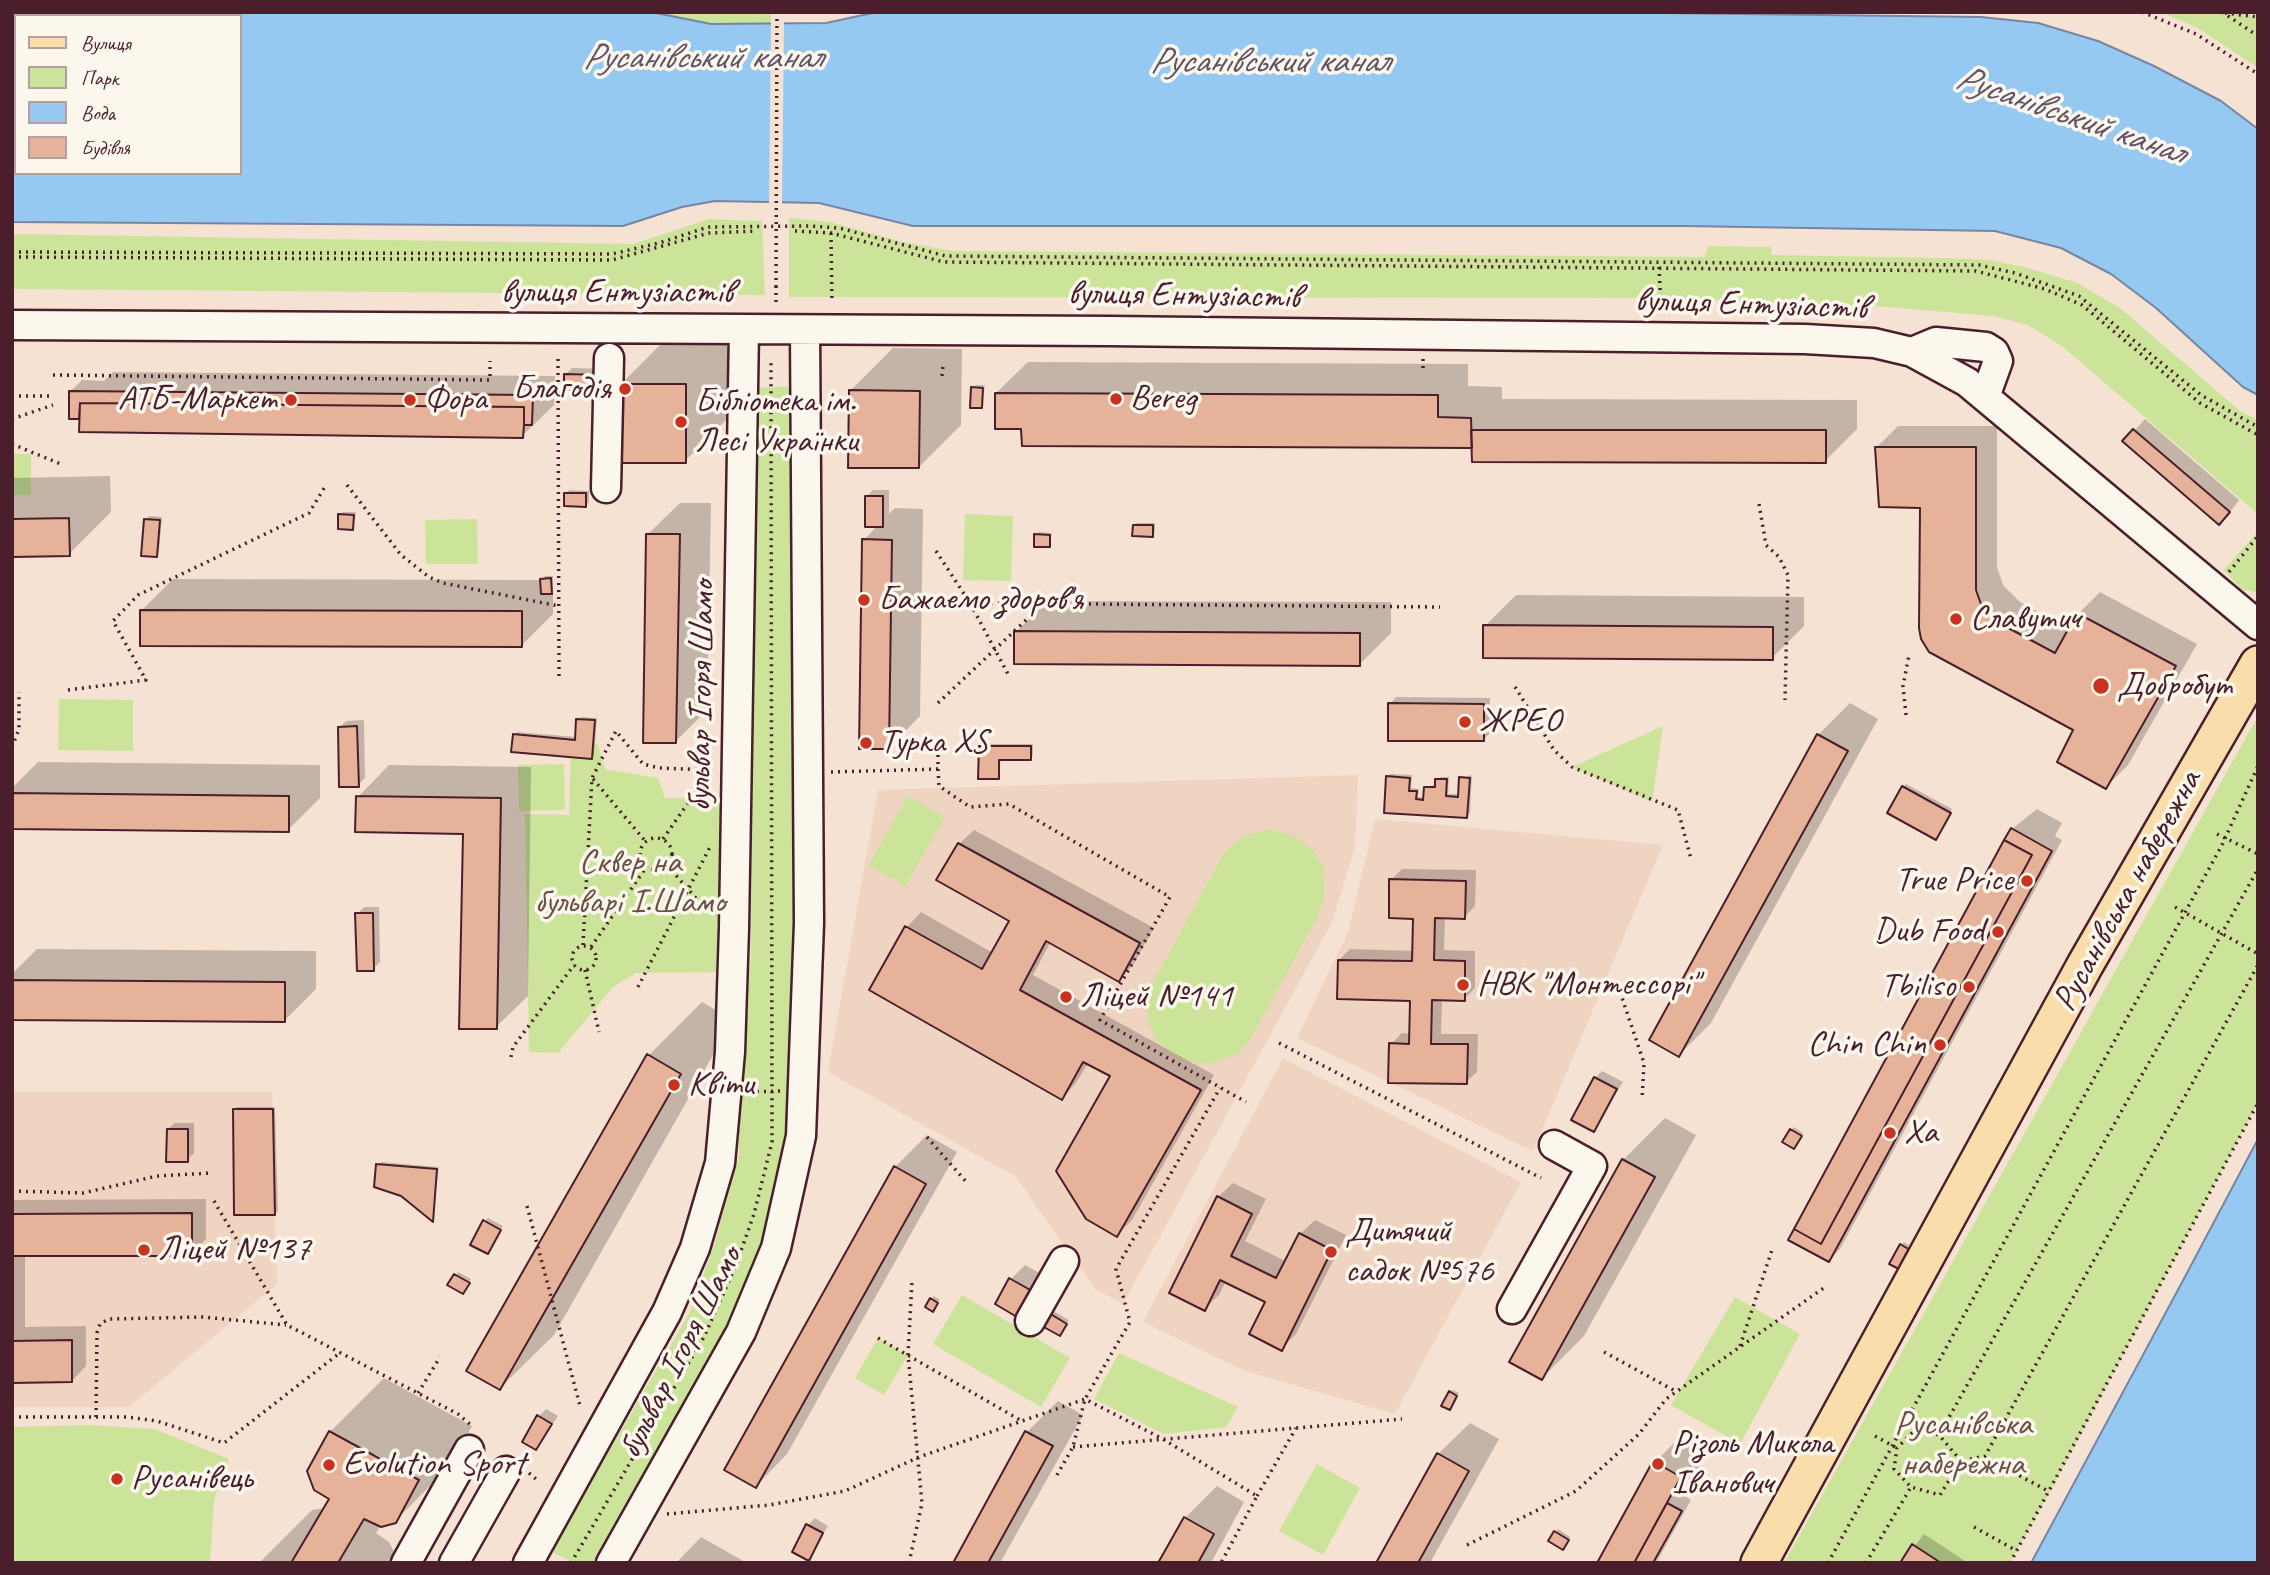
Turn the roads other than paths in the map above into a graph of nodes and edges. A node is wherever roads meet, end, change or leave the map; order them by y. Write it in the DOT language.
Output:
graph roads {
  1 [pos="12,325"];
  2 [pos="744,330"];
  3 [pos="805,330"];
  4 [pos="1912,352"];
  5 [pos="609,358"];
  6 [pos="1985,397"];
  7 [pos="606,488"];
  8 [pos="2258,625"];
  9 [pos="2258,664"];
  10 [pos="1555,1145"];
  11 [pos="1064,1261"];
  12 [pos="1512,1309"];
  13 [pos="1030,1321"];
  14 [pos="473,1440"];
  15 [pos="516,1471"];
  16 [pos="406,1563"];
  17 [pos="454,1563"];
  18 [pos="528,1563"];
  19 [pos="611,1563"];
  20 [pos="1759,1563"];
  1 -- 2 [label="street, вулиця Ентузіастів"];
  2 -- 3 [label="street, вулиця Ентузіастів"];
  2 -- 18 [label="street, бульвар Ігоря Шамо"];
  3 -- 4 [label="street, вулиця Ентузіастів"];
  3 -- 19 [label="street, бульвар Ігоря Шамо"];
  4 -- 6 [label="street, вулиця Ентузіастів"];
  4 -- 6 [label="street"];
  5 -- 7 [label="street"];
  6 -- 8 [label="street, вулиця Ентузіастів"];
  9 -- 20 [label="main road, Русанівська набережна"];
  10 -- 12 [label="street"];
  11 -- 13 [label="street"];
  14 -- 16 [label="street"];
  15 -- 17 [label="street"];
}
